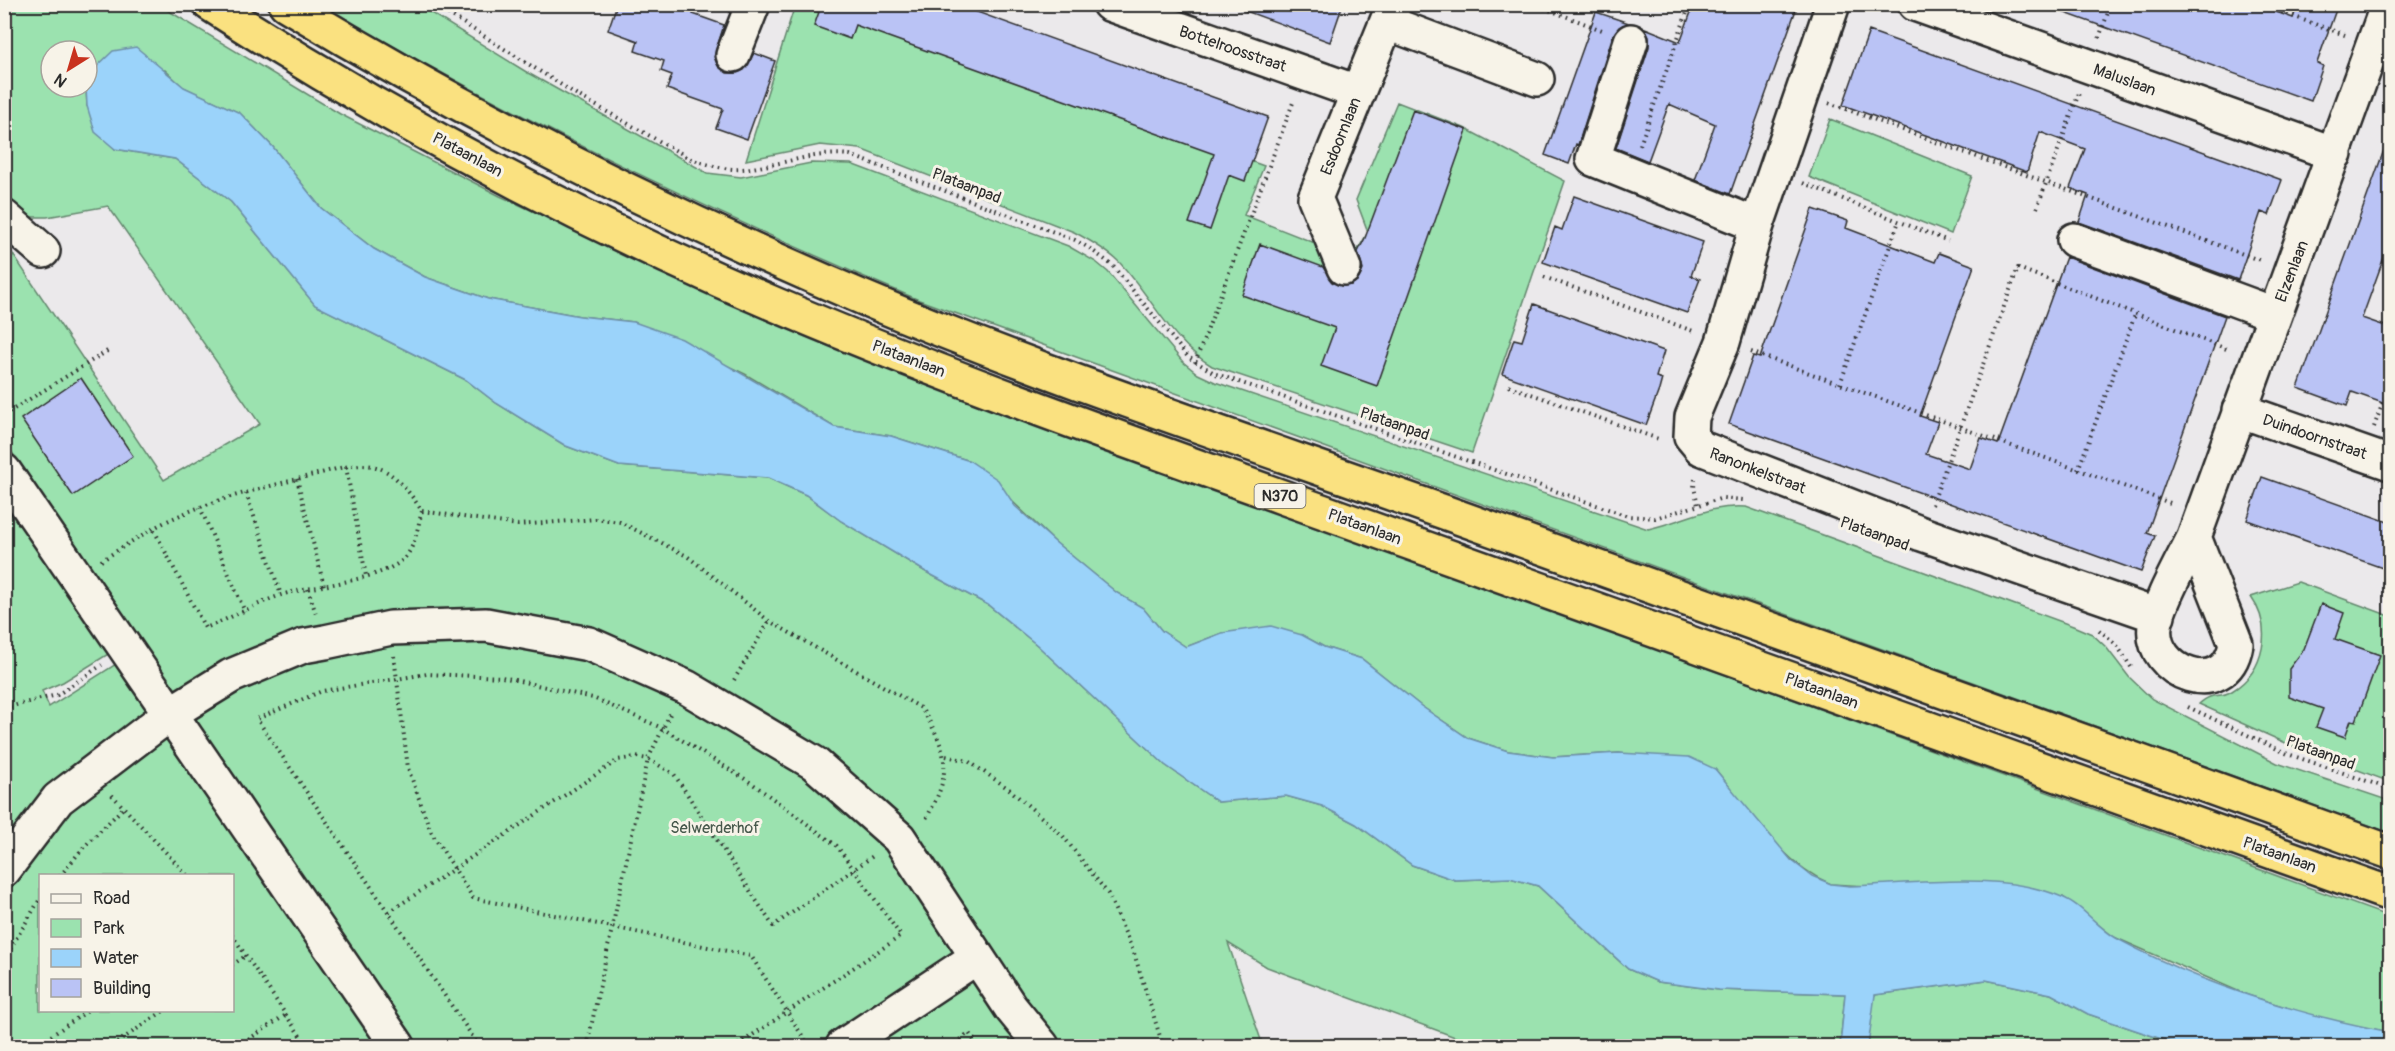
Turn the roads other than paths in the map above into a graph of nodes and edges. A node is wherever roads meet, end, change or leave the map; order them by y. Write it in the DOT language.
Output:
graph roads {
  1 [pos="210,4"];
  2 [pos="286,4"];
  3 [pos="753,4"];
  4 [pos="1109,4"];
  5 [pos="1833,4"];
  6 [pos="1915,4"];
  7 [pos="2388,4"];
  8 [pos="1391,14"];
  9 [pos="1631,41"];
  10 [pos="733,55"];
  11 [pos="1537,79"];
  12 [pos="1357,92"];
  13 [pos="2335,154"];
  14 [pos="4,217"];
  15 [pos="1757,225"];
  16 [pos="2074,240"];
  17 [pos="43,251"];
  18 [pos="1344,268"];
  19 [pos="2274,314"];
  20 [pos="2239,410"];
  21 [pos="2378,458"];
  22 [pos="4,471"];
  23 [pos="2198,526"];
  24 [pos="2158,616"];
  25 [pos="171,713"];
  26 [pos="2391,852"];
  27 [pos="4,870"];
  28 [pos="2391,894"];
  29 [pos="977,957"];
  30 [pos="398,1047"];
  31 [pos="843,1047"];
  32 [pos="1042,1047"];
  1 -- 28 [label="highway, Plataanlaan / N370"];
  2 -- 26 [label="highway, N370"];
  3 -- 10 [label="street"];
  4 -- 12 [label="street, Bottelroosstraat"];
  5 -- 15 [label="street, Ranonkelstraat"];
  6 -- 13 [label="street, Maluslaan"];
  7 -- 13 [label="street, Elzenlaan"];
  8 -- 11 [label="street"];
  8 -- 12 [label="street, Esdoornlaan"];
  9 -- 15 [label="street"];
  12 -- 18 [label="street, Esdoornlaan"];
  13 -- 19 [label="street, Elzenlaan"];
  14 -- 17 [label="street"];
  15 -- 24 [label="street, Ranonkelstraat"];
  16 -- 19 [label="street"];
  19 -- 20 [label="street, Elzenlaan"];
  20 -- 21 [label="street, Duindoornstraat"];
  20 -- 23 [label="street, Elzenlaan"];
  22 -- 25 [label="street"];
  23 -- 24 [label="street, Elzenlaan"];
  23 -- 24 [label="street, Elzenlaan"];
  25 -- 27 [label="street"];
  25 -- 29 [label="street"];
  25 -- 30 [label="street"];
  29 -- 31 [label="street"];
  29 -- 32 [label="street"];
}
